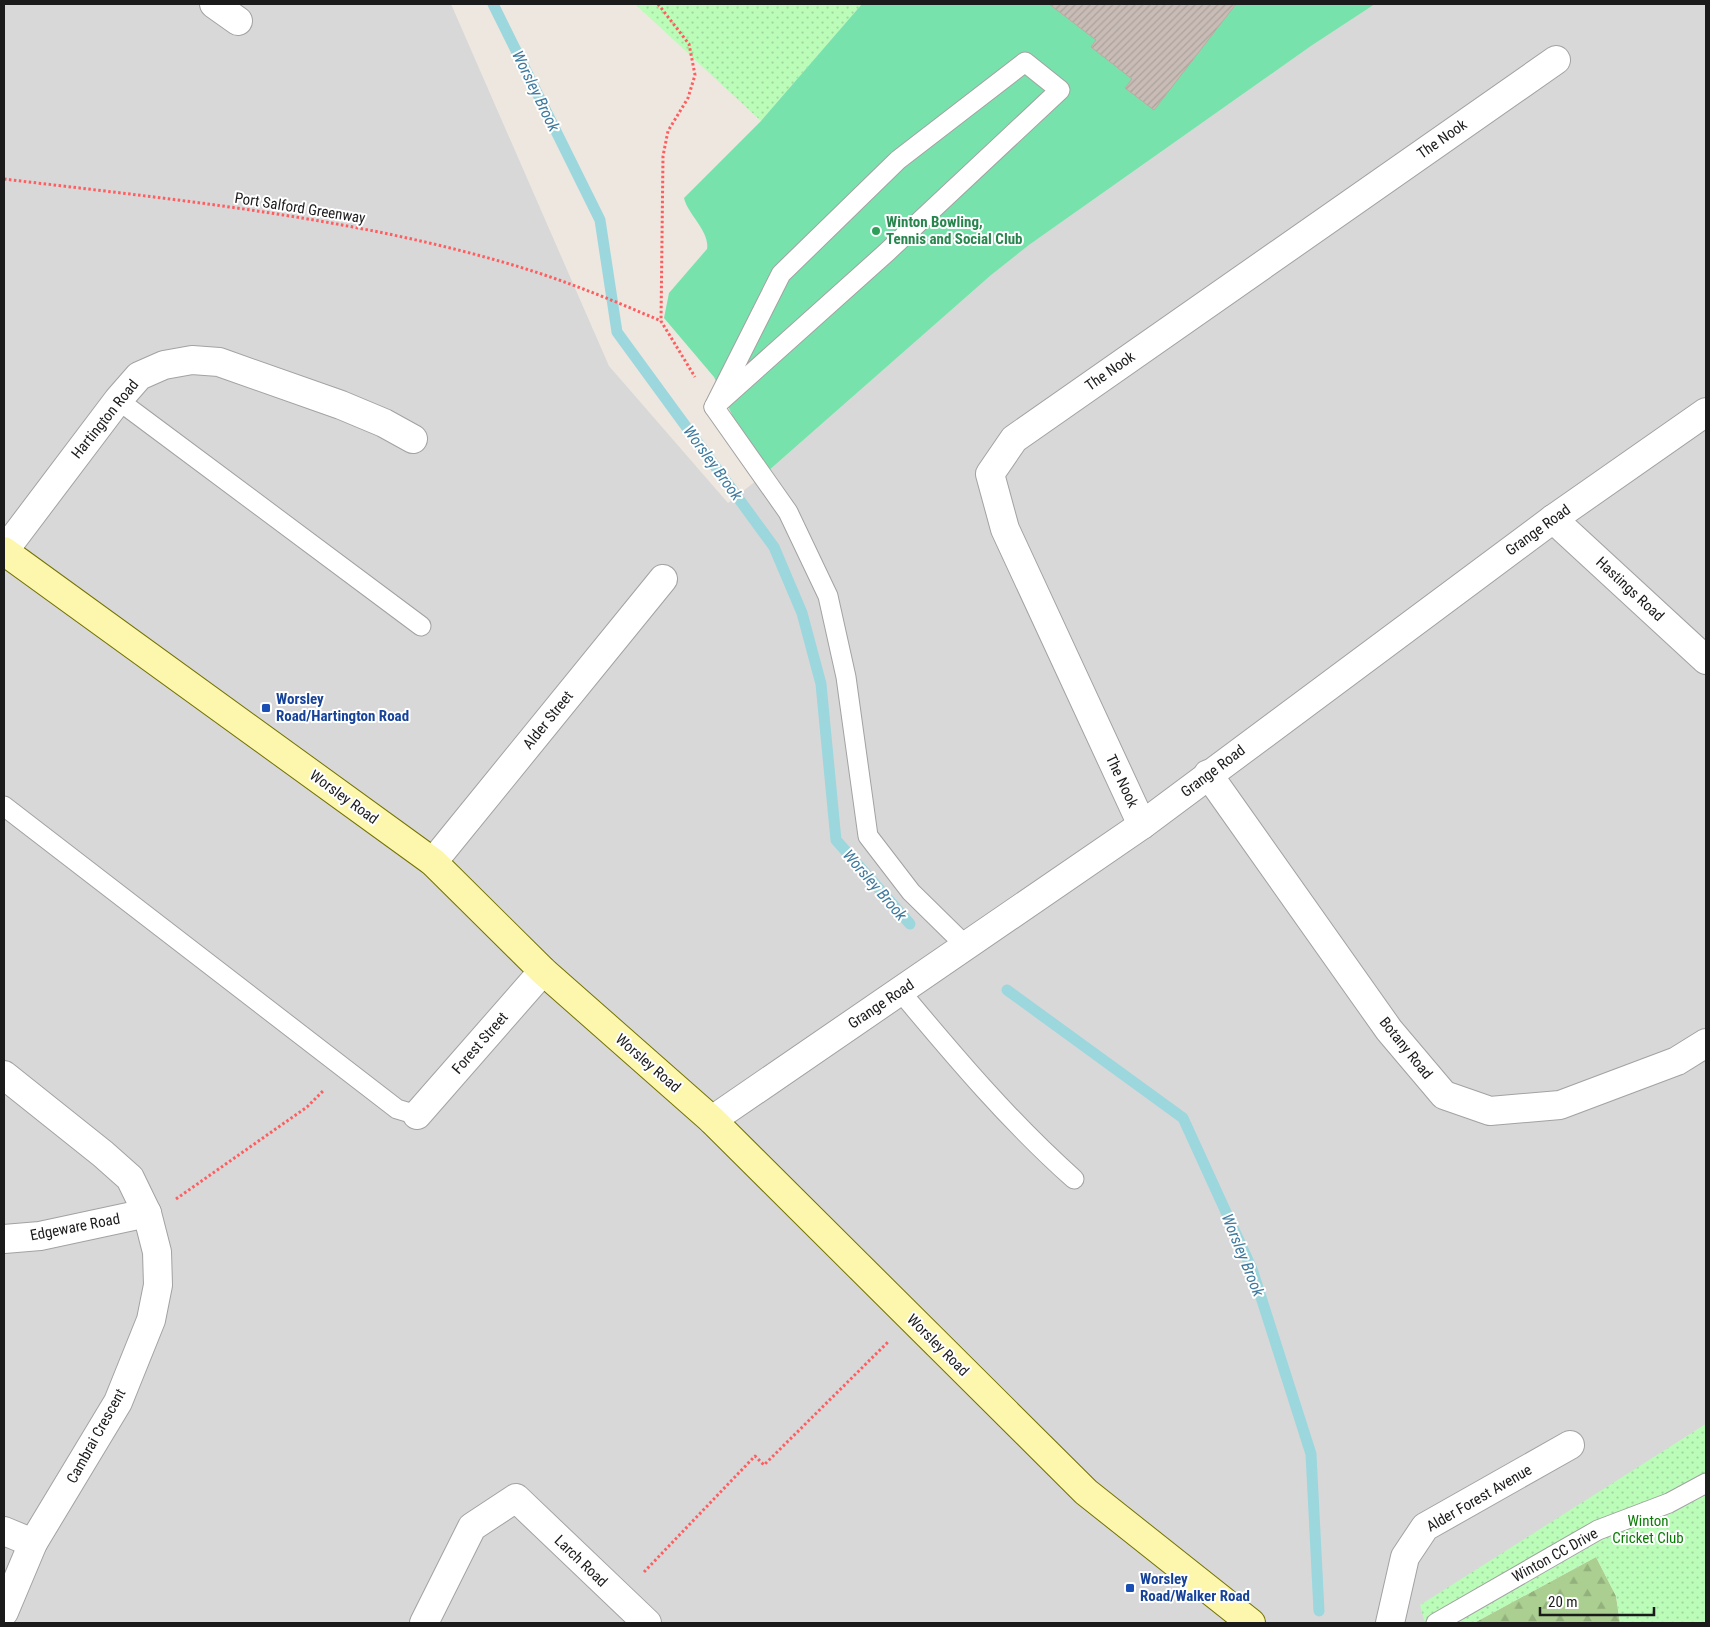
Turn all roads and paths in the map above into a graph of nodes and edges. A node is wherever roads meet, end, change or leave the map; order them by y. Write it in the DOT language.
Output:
graph roads {
  1 [pos="214,4"];
  2 [pos="658,4"];
  3 [pos="238,21"];
  4 [pos="1556,60"];
  5 [pos="4,179"];
  6 [pos="661,320"];
  7 [pos="118,400"];
  8 [pos="714,407"];
  9 [pos="1706,412"];
  10 [pos="413,439"];
  11 [pos="1553,519"];
  12 [pos="4,551"];
  13 [pos="663,579"];
  14 [pos="421,626"];
  15 [pos="1706,660"];
  16 [pos="1208,774"];
  17 [pos="4,806"];
  18 [pos="1142,825"];
  19 [pos="433,862"];
  20 [pos="966,946"];
  21 [pos="543,971"];
  22 [pos="900,991"];
  23 [pos="1706,1043"];
  24 [pos="344,1068"];
  25 [pos="4,1075"];
  26 [pos="417,1115"];
  27 [pos="712,1120"];
  28 [pos="1074,1180"];
  29 [pos="146,1213"];
  30 [pos="4,1239"];
  31 [pos="912,1319"];
  32 [pos="1570,1445"];
  33 [pos="1706,1482"];
  34 [pos="4,1531"];
  35 [pos="33,1543"];
  36 [pos="620,1598"];
  37 [pos="4,1612"];
  38 [pos="424,1623"];
  39 [pos="647,1623"];
  40 [pos="1252,1623"];
  41 [pos="1390,1623"];
  42 [pos="1436,1623"];
  1 -- 3 [label="street"];
  2 -- 6 [label="path"];
  4 -- 18 [label="street, The Nook"];
  5 -- 6 [label="path, Port Salford Greenway"];
  6 -- 8 [label="path"];
  7 -- 10 [label="street, Hartington Road"];
  7 -- 12 [label="street, Hartington Road"];
  7 -- 14 [label="lane"];
  8 -- 8 [label="lane"];
  8 -- 20 [label="lane"];
  9 -- 11 [label="street, Grange Road"];
  11 -- 15 [label="street, Hastings Road"];
  11 -- 16 [label="street, Grange Road"];
  12 -- 19 [label="main road, Worsley Road"];
  13 -- 19 [label="street, Alder Street"];
  16 -- 18 [label="street, Grange Road"];
  16 -- 23 [label="street, Botany Road"];
  17 -- 24 [label="lane"];
  18 -- 20 [label="street, Grange Road"];
  19 -- 21 [label="main road, Worsley Road"];
  20 -- 22 [label="street, Grange Road"];
  21 -- 26 [label="street, Forest Street"];
  21 -- 27 [label="main road, Worsley Road"];
  22 -- 27 [label="street, Grange Road"];
  22 -- 28 [label="lane"];
  24 -- 26 [label="lane"];
  24 -- 29 [label="path"];
  25 -- 29 [label="street, Cambrai Crescent"];
  27 -- 31 [label="main road, Worsley Road"];
  29 -- 30 [label="street, Edgeware Road"];
  29 -- 35 [label="street, Cambrai Crescent"];
  31 -- 36 [label="path"];
  31 -- 40 [label="main road, Worsley Road"];
  32 -- 41 [label="street, Alder Forest Avenue"];
  33 -- 42 [label="lane, Winton CC Drive"];
  34 -- 35 [label="street"];
  35 -- 37 [label="street, Cambrai Crescent"];
  36 -- 38 [label="street, Larch Road"];
  36 -- 39 [label="street, Larch Road"];
}
